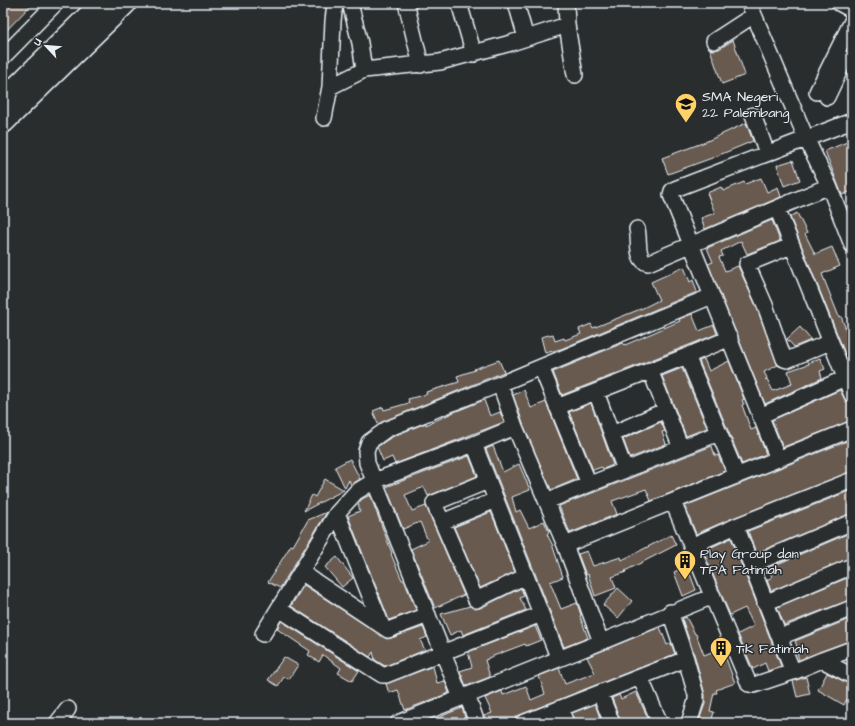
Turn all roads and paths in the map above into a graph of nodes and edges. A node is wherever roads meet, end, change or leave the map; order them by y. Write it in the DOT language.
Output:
graph roads {
  1 [pos="56,3"];
  2 [pos="102,3"];
  3 [pos="125,3"];
  4 [pos="335,3"];
  5 [pos="350,3"];
  6 [pos="406,3"];
  7 [pos="459,3"];
  8 [pos="516,3"];
  9 [pos="566,3"];
  10 [pos="839,3"];
  11 [pos="751,9"];
  12 [pos="852,10"];
  13 [pos="852,21"];
  14 [pos="567,25"];
  15 [pos="526,38"];
  16 [pos="714,41"];
  17 [pos="852,43"];
  18 [pos="474,54"];
  19 [pos="3,58"];
  20 [pos="421,65"];
  21 [pos="364,70"];
  22 [pos="574,75"];
  23 [pos="330,87"];
  24 [pos="10,96"];
  25 [pos="753,115"];
  26 [pos="324,118"];
  27 [pos="852,121"];
  28 [pos="3,122"];
  29 [pos="806,138"];
  30 [pos="767,153"];
  31 [pos="829,186"];
  32 [pos="777,208"];
  33 [pos="637,229"];
  34 [pos="691,245"];
  35 [pos="852,245"];
  36 [pos="791,246"];
  37 [pos="712,296"];
  38 [pos="730,338"];
  39 [pos="830,342"];
  40 [pos="687,356"];
  41 [pos="541,367"];
  42 [pos="650,370"];
  43 [pos="845,378"];
  44 [pos="500,384"];
  45 [pos="596,392"];
  46 [pos="852,395"];
  47 [pos="557,407"];
  48 [pos="666,410"];
  49 [pos="760,416"];
  50 [pos="515,427"];
  51 [pos="852,429"];
  52 [pos="719,433"];
  53 [pos="612,434"];
  54 [pos="474,444"];
  55 [pos="681,448"];
  56 [pos="778,459"];
  57 [pos="625,470"];
  58 [pos="737,476"];
  59 [pos="852,480"];
  60 [pos="374,481"];
  61 [pos="488,481"];
  62 [pos="589,484"];
  63 [pos="496,500"];
  64 [pos="547,501"];
  65 [pos="673,502"];
  66 [pos="337,513"];
  67 [pos="442,522"];
  68 [pos="852,522"];
  69 [pos="736,526"];
  70 [pos="565,545"];
  71 [pos="691,546"];
  72 [pos="751,565"];
  73 [pos="852,566"];
  74 [pos="301,572"];
  75 [pos="526,576"];
  76 [pos="713,596"];
  77 [pos="765,603"];
  78 [pos="852,608"];
  79 [pos="279,609"];
  80 [pos="670,612"];
  81 [pos="541,614"];
  82 [pos="428,615"];
  83 [pos="382,626"];
  84 [pos="263,634"];
  85 [pos="780,637"];
  86 [pos="601,642"];
  87 [pos="852,649"];
  88 [pos="443,653"];
  89 [pos="559,659"];
  90 [pos="686,659"];
  91 [pos="822,660"];
  92 [pos="793,672"];
  93 [pos="852,676"];
  94 [pos="640,677"];
  95 [pos="600,693"];
  96 [pos="464,697"];
  97 [pos="560,708"];
  98 [pos="68,709"];
  99 [pos="428,718"];
  100 [pos="57,723"];
  101 [pos="398,723"];
  102 [pos="477,723"];
  103 [pos="522,723"];
  104 [pos="566,723"];
  105 [pos="612,723"];
  106 [pos="660,723"];
  107 [pos="689,723"];
  1 -- 19 [label="street"];
  2 -- 24 [label="highway"];
  3 -- 24 [label="highway"];
  4 -- 23 [label="street"];
  5 -- 21 [label="street"];
  6 -- 20 [label="street"];
  7 -- 18 [label="street"];
  8 -- 15 [label="street"];
  9 -- 14 [label="street"];
  10 -- 12 [label="street"];
  11 -- 16 [label="street"];
  11 -- 29 [label="street"];
  13 -- 17 [label="street"];
  14 -- 15 [label="street"];
  14 -- 22 [label="street"];
  15 -- 18 [label="street"];
  18 -- 20 [label="street"];
  20 -- 21 [label="street"];
  21 -- 23 [label="street"];
  23 -- 26 [label="street"];
  24 -- 28 [label="highway"];
  25 -- 30 [label="street"];
  27 -- 29 [label="street"];
  29 -- 30 [label="street"];
  29 -- 31 [label="street"];
  30 -- 34 [label="street"];
  31 -- 32 [label="street"];
  31 -- 35 [label="street"];
  32 -- 34 [label="street"];
  32 -- 36 [label="street"];
  33 -- 34 [label="street"];
  34 -- 37 [label="street"];
  36 -- 39 [label="street"];
  36 -- 39 [label="street"];
  37 -- 38 [label="street"];
  37 -- 41 [label="street"];
  38 -- 40 [label="street"];
  38 -- 49 [label="street"];
  39 -- 43 [label="street"];
  40 -- 42 [label="street"];
  40 -- 52 [label="street"];
  41 -- 44 [label="street"];
  41 -- 47 [label="street"];
  42 -- 45 [label="street"];
  42 -- 48 [label="street"];
  43 -- 46 [label="street"];
  43 -- 49 [label="street"];
  44 -- 50 [label="street"];
  44 -- 60 [label="street"];
  45 -- 47 [label="street"];
  45 -- 53 [label="street"];
  47 -- 62 [label="street"];
  48 -- 53 [label="street"];
  48 -- 55 [label="street"];
  49 -- 56 [label="street"];
  50 -- 54 [label="street"];
  50 -- 64 [label="street"];
  51 -- 56 [label="street"];
  52 -- 55 [label="street"];
  52 -- 58 [label="street"];
  53 -- 57 [label="street"];
  54 -- 60 [label="street"];
  54 -- 61 [label="street"];
  55 -- 57 [label="street"];
  56 -- 58 [label="street"];
  57 -- 62 [label="street"];
  58 -- 65 [label="street"];
  59 -- 69 [label="street"];
  60 -- 66 [label="street"];
  60 -- 82 [label="street"];
  61 -- 63 [label="street"];
  61 -- 67 [label="street"];
  62 -- 64 [label="street"];
  63 -- 67 [label="street"];
  63 -- 75 [label="street"];
  64 -- 70 [label="street"];
  65 -- 70 [label="street"];
  65 -- 71 [label="street"];
  66 -- 74 [label="street"];
  66 -- 83 [label="street"];
  67 -- 75 [label="street"];
  68 -- 72 [label="street"];
  69 -- 71 [label="street"];
  69 -- 72 [label="street"];
  70 -- 86 [label="street"];
  71 -- 76 [label="street"];
  72 -- 77 [label="street"];
  73 -- 77 [label="street"];
  74 -- 79 [label="street"];
  74 -- 83 [label="street"];
  75 -- 81 [label="street"];
  76 -- 80 [label="street"];
  76 -- 92 [label="street"];
  77 -- 85 [label="street"];
  78 -- 85 [label="street"];
  79 -- 84 [label="street"];
  79 -- 88 [label="street"];
  80 -- 86 [label="street"];
  80 -- 90 [label="street"];
  81 -- 88 [label="street"];
  81 -- 89 [label="street"];
  82 -- 83 [label="street"];
  82 -- 88 [label="street"];
  85 -- 92 [label="street"];
  86 -- 89 [label="street"];
  87 -- 91 [label="street"];
  88 -- 96 [label="street"];
  89 -- 96 [label="street"];
  90 -- 94 [label="street"];
  90 -- 107 [label="street"];
  91 -- 92 [label="street"];
  91 -- 93 [label="street"];
  94 -- 95 [label="street"];
  94 -- 106 [label="street"];
  95 -- 97 [label="street"];
  95 -- 105 [label="street"];
  96 -- 99 [label="street"];
  96 -- 102 [label="street"];
  97 -- 103 [label="street"];
  97 -- 104 [label="street"];
  98 -- 100 [label="street"];
  99 -- 101 [label="street"];
}
